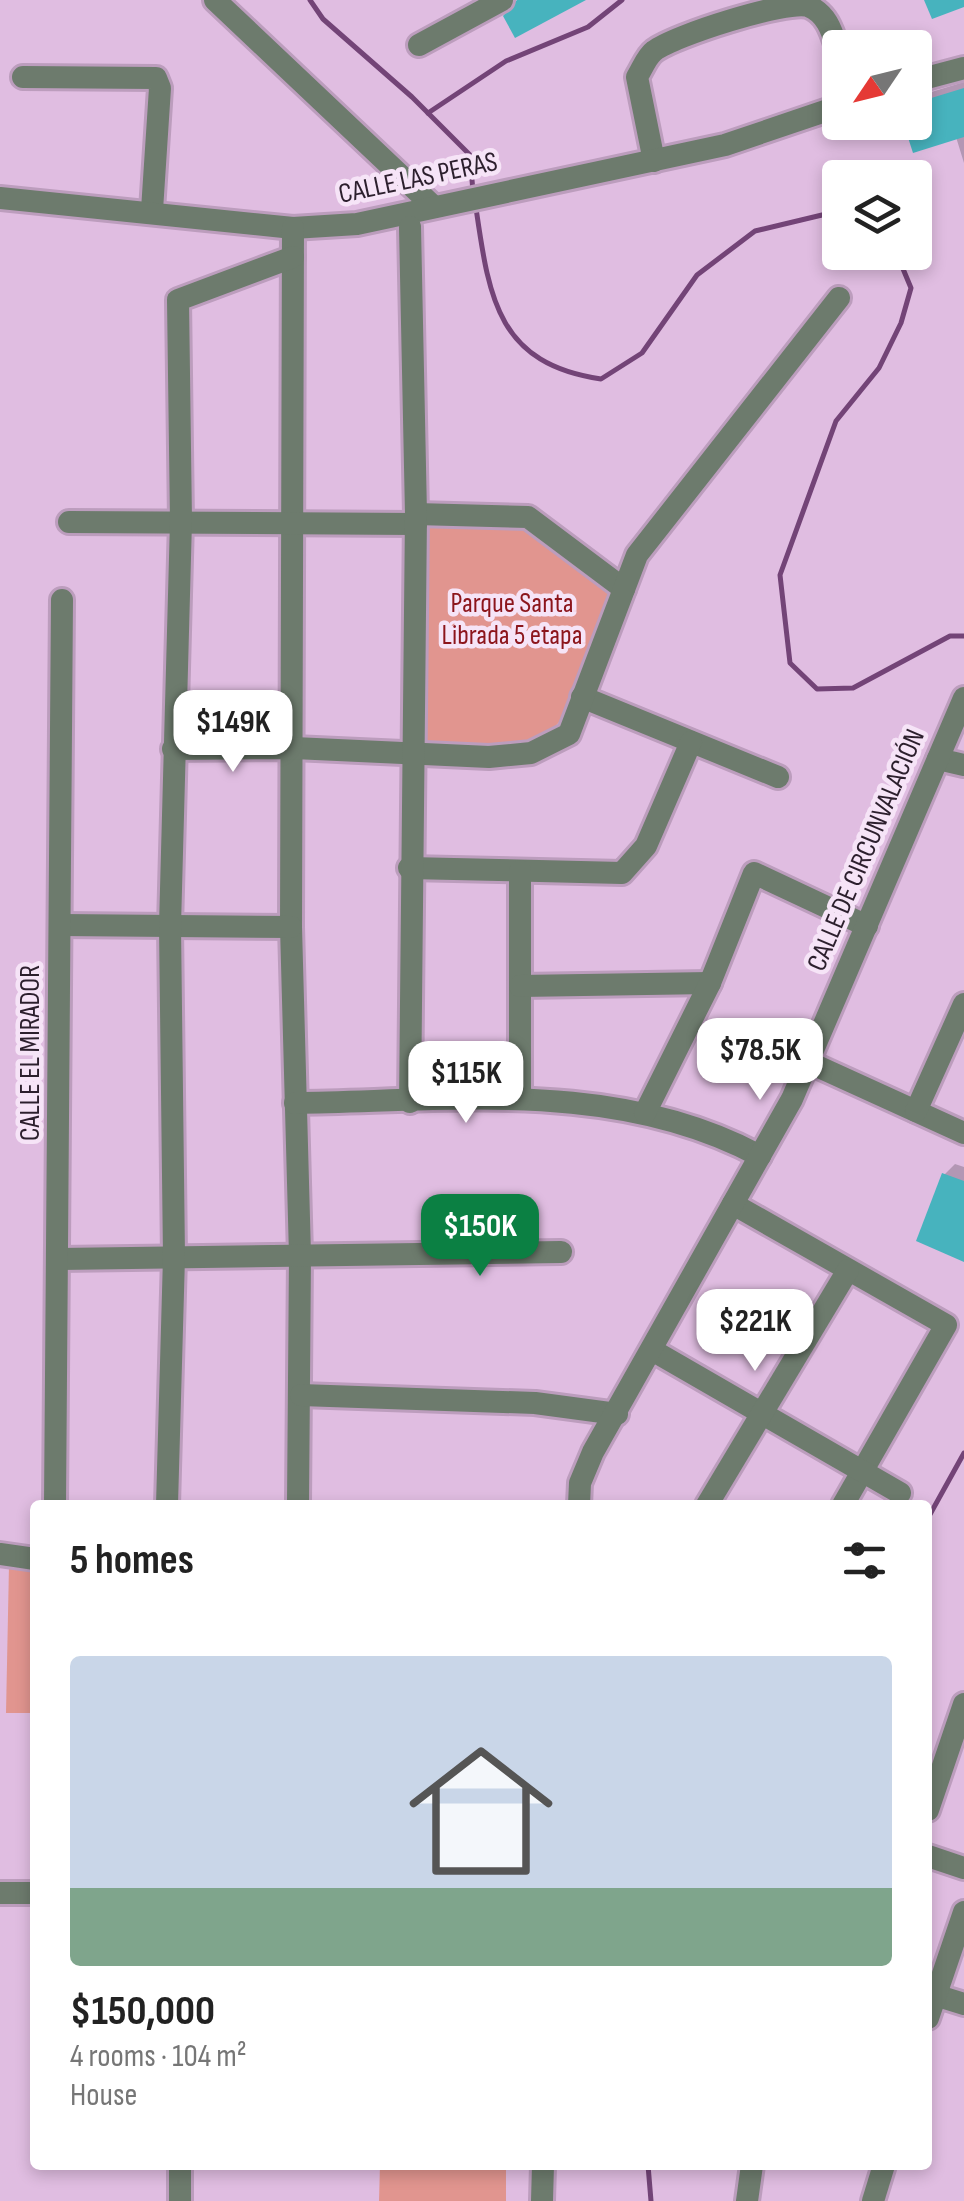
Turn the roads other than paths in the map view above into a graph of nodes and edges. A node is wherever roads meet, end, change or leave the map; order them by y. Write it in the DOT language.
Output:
graph roads {
  1 [pos="215,0"];
  2 [pos="502,0"];
  3 [pos="830,30"];
  4 [pos="418,46"];
  5 [pos="964,68"];
  6 [pos="23,77"];
  7 [pos="932,77"];
  8 [pos="822,112"];
  9 [pos="654,161"];
  10 [pos="0,198"];
  11 [pos="439,206"];
  12 [pos="152,210"];
  13 [pos="410,227"];
  14 [pos="292,228"];
  15 [pos="294,258"];
  16 [pos="839,298"];
  17 [pos="416,519"];
  18 [pos="181,521"];
  19 [pos="69,522"];
  20 [pos="290,524"];
  21 [pos="624,589"];
  22 [pos="62,600"];
  23 [pos="582,698"];
  24 [pos="964,698"];
  25 [pos="691,742"];
  26 [pos="294,748"];
  27 [pos="172,749"];
  28 [pos="414,755"];
  29 [pos="938,760"];
  30 [pos="964,765"];
  31 [pos="778,777"];
  32 [pos="409,868"];
  33 [pos="520,871"];
  34 [pos="61,925"];
  35 [pos="170,926"];
  36 [pos="866,926"];
  37 [pos="291,927"];
  38 [pos="710,982"];
  39 [pos="520,986"];
  40 [pos="964,1004"];
  41 [pos="808,1062"];
  42 [pos="520,1099"];
  43 [pos="410,1102"];
  44 [pos="295,1104"];
  45 [pos="916,1111"];
  46 [pos="645,1112"];
  47 [pos="964,1133"];
  48 [pos="760,1156"];
  49 [pos="733,1204"];
  50 [pos="561,1252"];
  51 [pos="300,1255"];
  52 [pos="174,1257"];
  53 [pos="60,1259"];
  54 [pos="848,1270"];
  55 [pos="652,1350"];
  56 [pos="301,1395"];
  57 [pos="617,1414"];
  58 [pos="762,1414"];
  59 [pos="862,1472"];
  60 [pos="900,1493"];
  61 [pos="55,1500"];
  62 [pos="167,1500"];
  63 [pos="298,1500"];
  64 [pos="579,1500"];
  65 [pos="710,1500"];
  66 [pos="846,1500"];
  67 [pos="0,1554"];
  68 [pos="30,1558"];
  69 [pos="964,1704"];
  70 [pos="932,1798"];
  71 [pos="932,1857"];
  72 [pos="964,1868"];
  73 [pos="0,1893"];
  74 [pos="30,1893"];
  75 [pos="964,1912"];
  76 [pos="933,1987"];
  77 [pos="964,2004"];
  78 [pos="180,2170"];
  79 [pos="543,2170"];
  80 [pos="751,2170"];
  81 [pos="882,2170"];
  82 [pos="180,2201"];
  83 [pos="542,2201"];
  84 [pos="746,2201"];
  85 [pos="873,2201"];
  1 -- 11 [label="street"];
  2 -- 4 [label="street"];
  3 -- 9 [label="street"];
  5 -- 7 [label="street"];
  6 -- 12 [label="street"];
  8 -- 9 [label="street, CALLE LAS PERAS"];
  9 -- 11 [label="street, CALLE LAS PERAS"];
  10 -- 12 [label="street, CALLE LAS PERAS"];
  11 -- 14 [label="street, CALLE LAS PERAS"];
  12 -- 14 [label="street, CALLE LAS PERAS"];
  13 -- 17 [label="street"];
  14 -- 15 [label="street"];
  15 -- 18 [label="street"];
  15 -- 20 [label="street"];
  16 -- 21 [label="street"];
  17 -- 20 [label="street"];
  17 -- 21 [label="street"];
  17 -- 28 [label="street"];
  18 -- 19 [label="street"];
  18 -- 20 [label="street"];
  18 -- 27 [label="street"];
  20 -- 26 [label="street"];
  21 -- 23 [label="street"];
  22 -- 34 [label="street, CALLE EL MIRADOR"];
  23 -- 25 [label="street"];
  23 -- 28 [label="street"];
  24 -- 29 [label="street, CALLE DE CIRCUNVALACIÓN"];
  25 -- 31 [label="street"];
  25 -- 33 [label="street"];
  26 -- 27 [label="street"];
  26 -- 28 [label="street"];
  26 -- 37 [label="street"];
  27 -- 35 [label="street"];
  28 -- 32 [label="street"];
  29 -- 30 [label="street"];
  29 -- 36 [label="street, CALLE DE CIRCUNVALACIÓN"];
  32 -- 33 [label="street"];
  32 -- 43 [label="street"];
  33 -- 39 [label="street"];
  34 -- 35 [label="street"];
  34 -- 53 [label="street, CALLE EL MIRADOR"];
  35 -- 37 [label="street"];
  35 -- 52 [label="street"];
  36 -- 38 [label="street"];
  36 -- 41 [label="street, CALLE DE CIRCUNVALACIÓN"];
  37 -- 44 [label="street"];
  38 -- 39 [label="street"];
  38 -- 46 [label="street"];
  39 -- 42 [label="street"];
  40 -- 45 [label="street"];
  41 -- 45 [label="street"];
  41 -- 48 [label="street, CALLE DE CIRCUNVALACIÓN"];
  42 -- 43 [label="street"];
  42 -- 46 [label="street"];
  43 -- 44 [label="street"];
  44 -- 51 [label="street"];
  45 -- 47 [label="street"];
  46 -- 48 [label="street"];
  48 -- 49 [label="street, CALLE DE CIRCUNVALACIÓN"];
  49 -- 54 [label="street"];
  49 -- 55 [label="street, CALLE DE CIRCUNVALACIÓN"];
  50 -- 51 [label="street"];
  51 -- 52 [label="street"];
  51 -- 56 [label="street"];
  52 -- 53 [label="street"];
  52 -- 62 [label="street"];
  53 -- 61 [label="street, CALLE EL MIRADOR"];
  54 -- 58 [label="street"];
  54 -- 59 [label="street"];
  55 -- 57 [label="street, CALLE DE CIRCUNVALACIÓN"];
  55 -- 58 [label="street"];
  56 -- 57 [label="street"];
  56 -- 63 [label="street"];
  57 -- 64 [label="street, CALLE DE CIRCUNVALACIÓN"];
  58 -- 59 [label="street"];
  58 -- 65 [label="street"];
  59 -- 60 [label="street"];
  59 -- 66 [label="street"];
  67 -- 68 [label="street"];
  69 -- 70 [label="street"];
  71 -- 72 [label="street"];
  73 -- 74 [label="street"];
  75 -- 76 [label="street"];
  76 -- 77 [label="street"];
  78 -- 82 [label="street"];
  79 -- 83 [label="street"];
  80 -- 84 [label="street"];
  81 -- 85 [label="street"];
}
